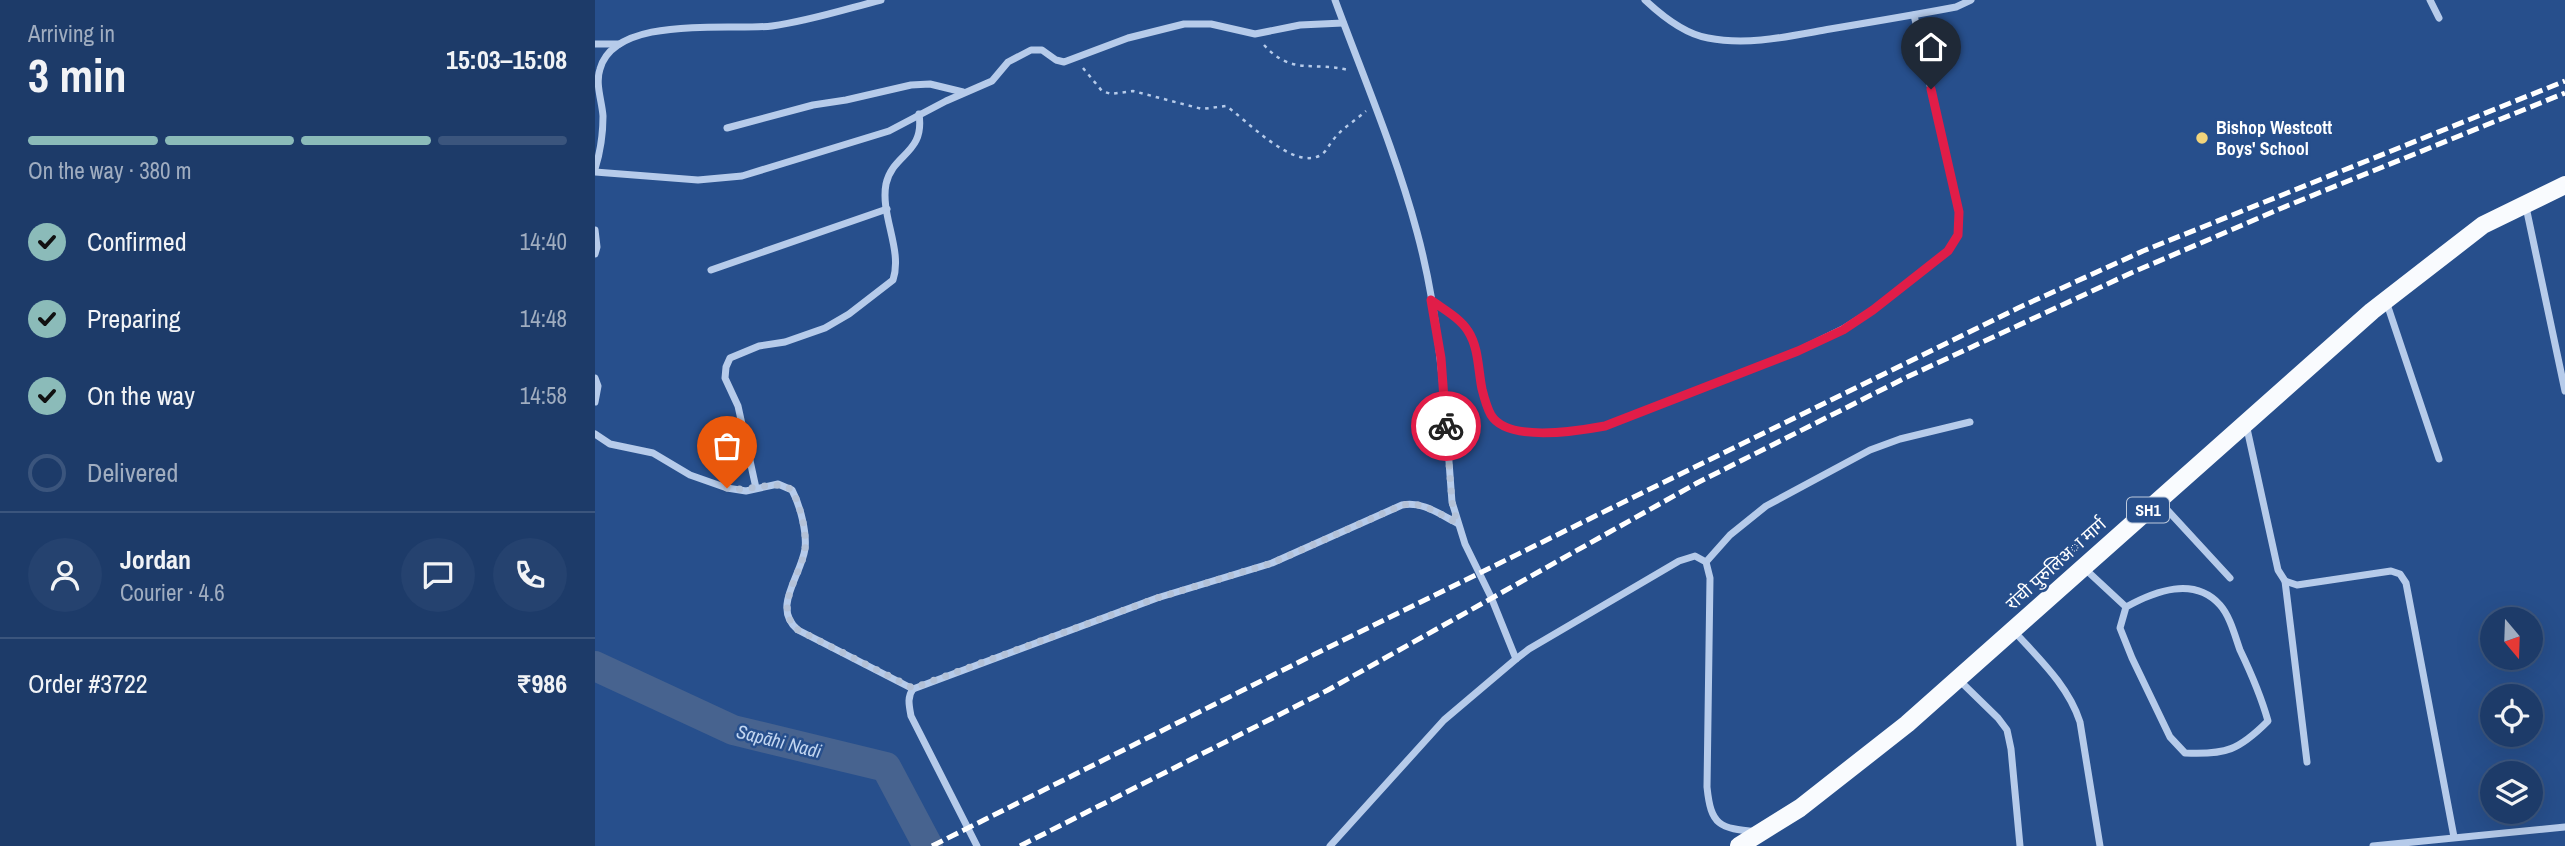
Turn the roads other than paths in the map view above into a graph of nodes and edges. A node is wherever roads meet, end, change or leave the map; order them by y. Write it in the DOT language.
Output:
graph roads {
  1 [pos="881,0"];
  2 [pos="1335,0"];
  3 [pos="1645,0"];
  4 [pos="1971,0"];
  5 [pos="2430,0"];
  6 [pos="1914,15"];
  7 [pos="2439,18"];
  8 [pos="1343,23"];
  9 [pos="595,44"];
  10 [pos="620,44"];
  11 [pos="964,93"];
  12 [pos="919,114"];
  13 [pos="727,128"];
  14 [pos="595,171"];
  15 [pos="2565,185"];
  16 [pos="2526,204"];
  17 [pos="887,209"];
  18 [pos="595,230"];
  19 [pos="595,254"];
  20 [pos="711,270"];
  21 [pos="1431,300"];
  22 [pos="2386,300"];
  23 [pos="595,378"];
  24 [pos="2565,391"];
  25 [pos="595,402"];
  26 [pos="1970,422"];
  27 [pos="2246,424"];
  28 [pos="595,434"];
  29 [pos="2439,460"];
  30 [pos="756,488"];
  31 [pos="2158,501"];
  32 [pos="1457,523"];
  33 [pos="1706,562"];
  34 [pos="2084,567"];
  35 [pos="2230,578"];
  36 [pos="2285,581"];
  37 [pos="2126,607"];
  38 [pos="2013,630"];
  39 [pos="1516,659"];
  40 [pos="1958,679"];
  41 [pos="913,688"];
  42 [pos="2307,762"];
  43 [pos="2565,827"];
  44 [pos="1761,832"];
  45 [pos="2454,837"];
  46 [pos="977,846"];
  47 [pos="1330,846"];
  48 [pos="1739,846"];
  49 [pos="2020,846"];
  50 [pos="2100,846"];
  51 [pos="2373,846"];
  1 -- 10 [label="street"];
  2 -- 8 [label="street"];
  3 -- 6 [label="street"];
  4 -- 6 [label="street"];
  5 -- 7 [label="street"];
  6 -- 21 [label="street"];
  8 -- 11 [label="street"];
  8 -- 21 [label="street"];
  9 -- 10 [label="street"];
  10 -- 14 [label="street"];
  11 -- 12 [label="street"];
  11 -- 13 [label="street"];
  12 -- 14 [label="street"];
  12 -- 17 [label="street"];
  15 -- 16 [label="main road, रांची पुरुलिअा मार्ग / SH1"];
  16 -- 22 [label="main road, रांची पुरुलिअा मार्ग / SH1"];
  16 -- 24 [label="street"];
  17 -- 20 [label="street"];
  17 -- 30 [label="street"];
  18 -- 19 [label="street"];
  21 -- 32 [label="street"];
  22 -- 27 [label="main road, रांची पुरुलिअा मार्ग / SH1"];
  22 -- 29 [label="street"];
  23 -- 25 [label="street"];
  26 -- 33 [label="street"];
  27 -- 31 [label="main road, रांची पुरुलिअा मार्ग / SH1"];
  27 -- 36 [label="street"];
  28 -- 30 [label="street"];
  30 -- 41 [label="street"];
  31 -- 34 [label="main road, रांची पुरुलिअा मार्ग / SH1"];
  31 -- 35 [label="street"];
  32 -- 39 [label="street"];
  32 -- 41 [label="street"];
  33 -- 39 [label="street"];
  33 -- 44 [label="street"];
  34 -- 37 [label="street"];
  34 -- 38 [label="main road, रांची पुरुलिअा मार्ग / SH1"];
  36 -- 42 [label="street"];
  36 -- 45 [label="street"];
  37 -- 37 [label="street"];
  38 -- 40 [label="main road, रांची पुरुलिअा मार्ग / SH1"];
  38 -- 50 [label="street"];
  39 -- 47 [label="street"];
  40 -- 44 [label="main road, रांची पुरुलिअा मार्ग / SH1"];
  40 -- 49 [label="street"];
  41 -- 46 [label="street"];
  43 -- 45 [label="street"];
  44 -- 48 [label="main road, रांची पुरुलिअा मार्ग / SH1"];
  45 -- 51 [label="street"];
}
